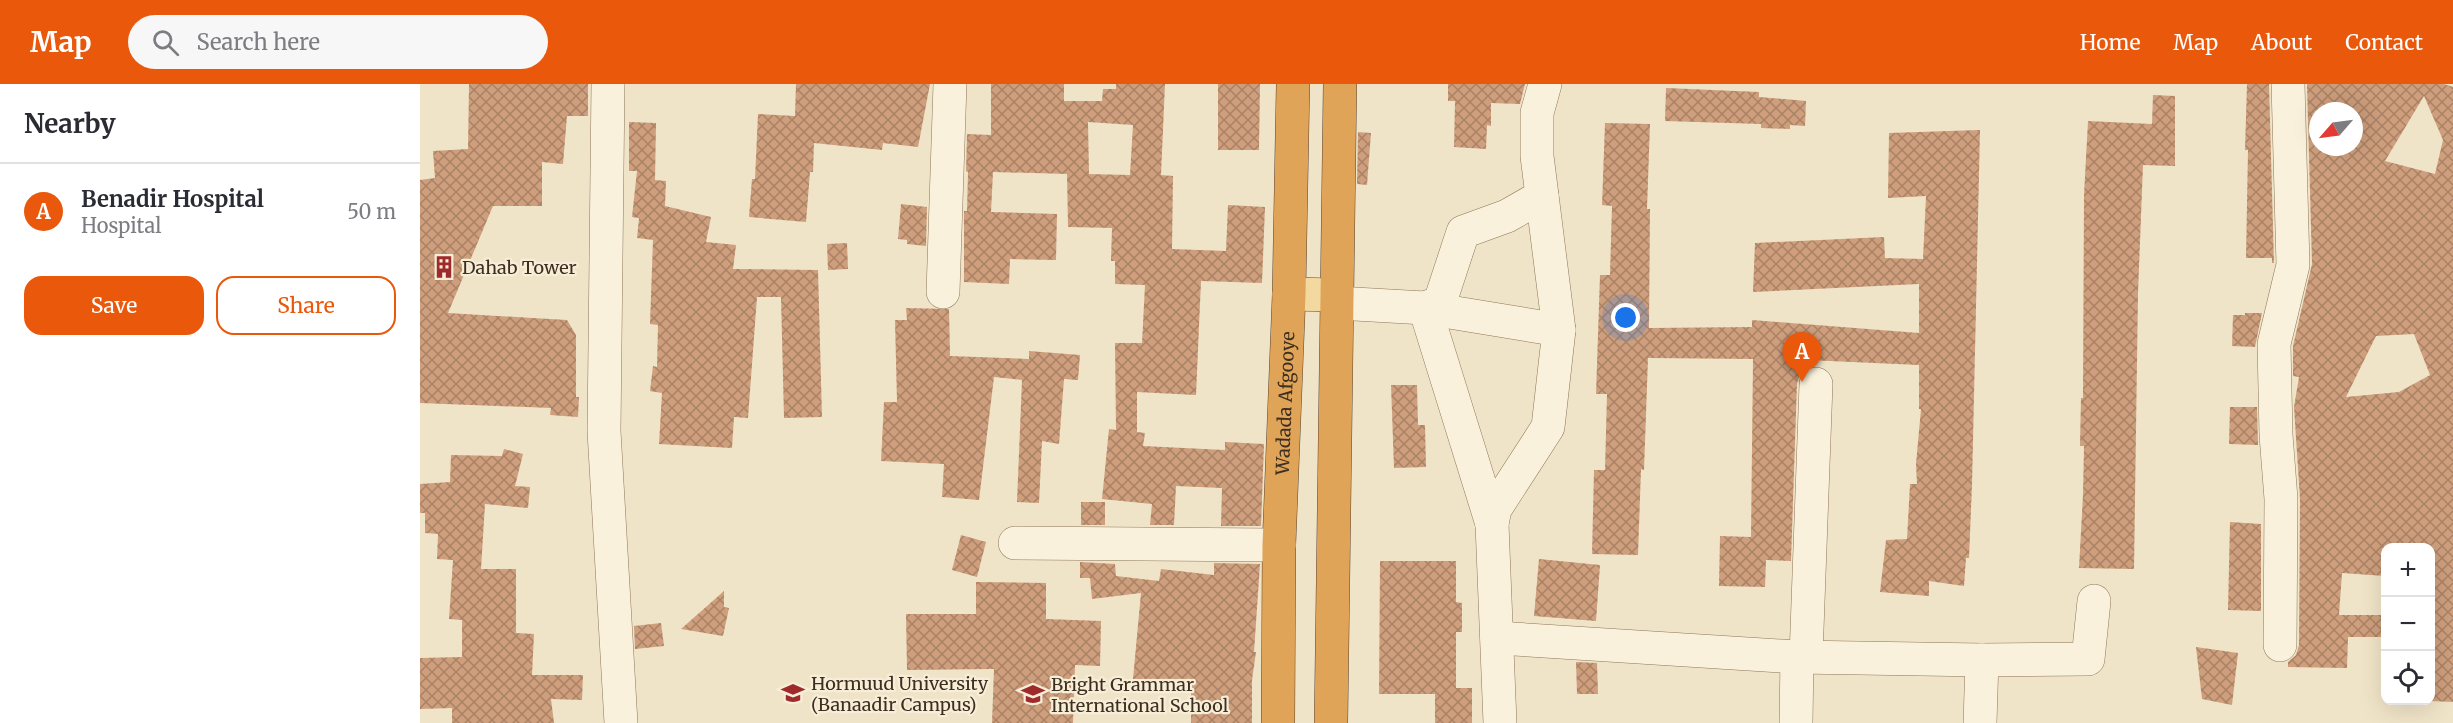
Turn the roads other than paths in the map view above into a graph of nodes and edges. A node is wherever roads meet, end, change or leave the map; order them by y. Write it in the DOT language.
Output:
graph roads {
  1 [pos="608,84"];
  2 [pos="951,84"];
  3 [pos="1293,84"];
  4 [pos="1340,84"];
  5 [pos="1545,84"];
  6 [pos="2288,84"];
  7 [pos="1542,196"];
  8 [pos="943,292"];
  9 [pos="1289,294"];
  10 [pos="1337,299"];
  11 [pos="1425,308"];
  12 [pos="1559,330"];
  13 [pos="1816,384"];
  14 [pos="1492,524"];
  15 [pos="1015,543"];
  16 [pos="1279,545"];
  17 [pos="2094,601"];
  18 [pos="1497,638"];
  19 [pos="2280,645"];
  20 [pos="1802,657"];
  21 [pos="1982,660"];
  22 [pos="621,723"];
  23 [pos="1278,723"];
  24 [pos="1331,723"];
  25 [pos="1500,723"];
  26 [pos="1796,723"];
  27 [pos="1980,723"];
  1 -- 22 [label="street"];
  2 -- 8 [label="street"];
  3 -- 9 [label="highway, Wadada Afgooye"];
  4 -- 10 [label="highway"];
  5 -- 7 [label="street"];
  6 -- 19 [label="street"];
  7 -- 11 [label="street"];
  7 -- 12 [label="street"];
  9 -- 10 [label="main road"];
  9 -- 16 [label="highway, Wadada Afgooye"];
  10 -- 11 [label="street"];
  10 -- 24 [label="highway"];
  11 -- 12 [label="street"];
  11 -- 14 [label="street"];
  12 -- 14 [label="street"];
  13 -- 20 [label="street"];
  14 -- 18 [label="street"];
  15 -- 16 [label="street"];
  16 -- 23 [label="highway, Wadada Afgooye"];
  17 -- 21 [label="street"];
  18 -- 20 [label="street"];
  18 -- 25 [label="street"];
  20 -- 21 [label="street"];
  20 -- 26 [label="street"];
  21 -- 27 [label="street"];
}
